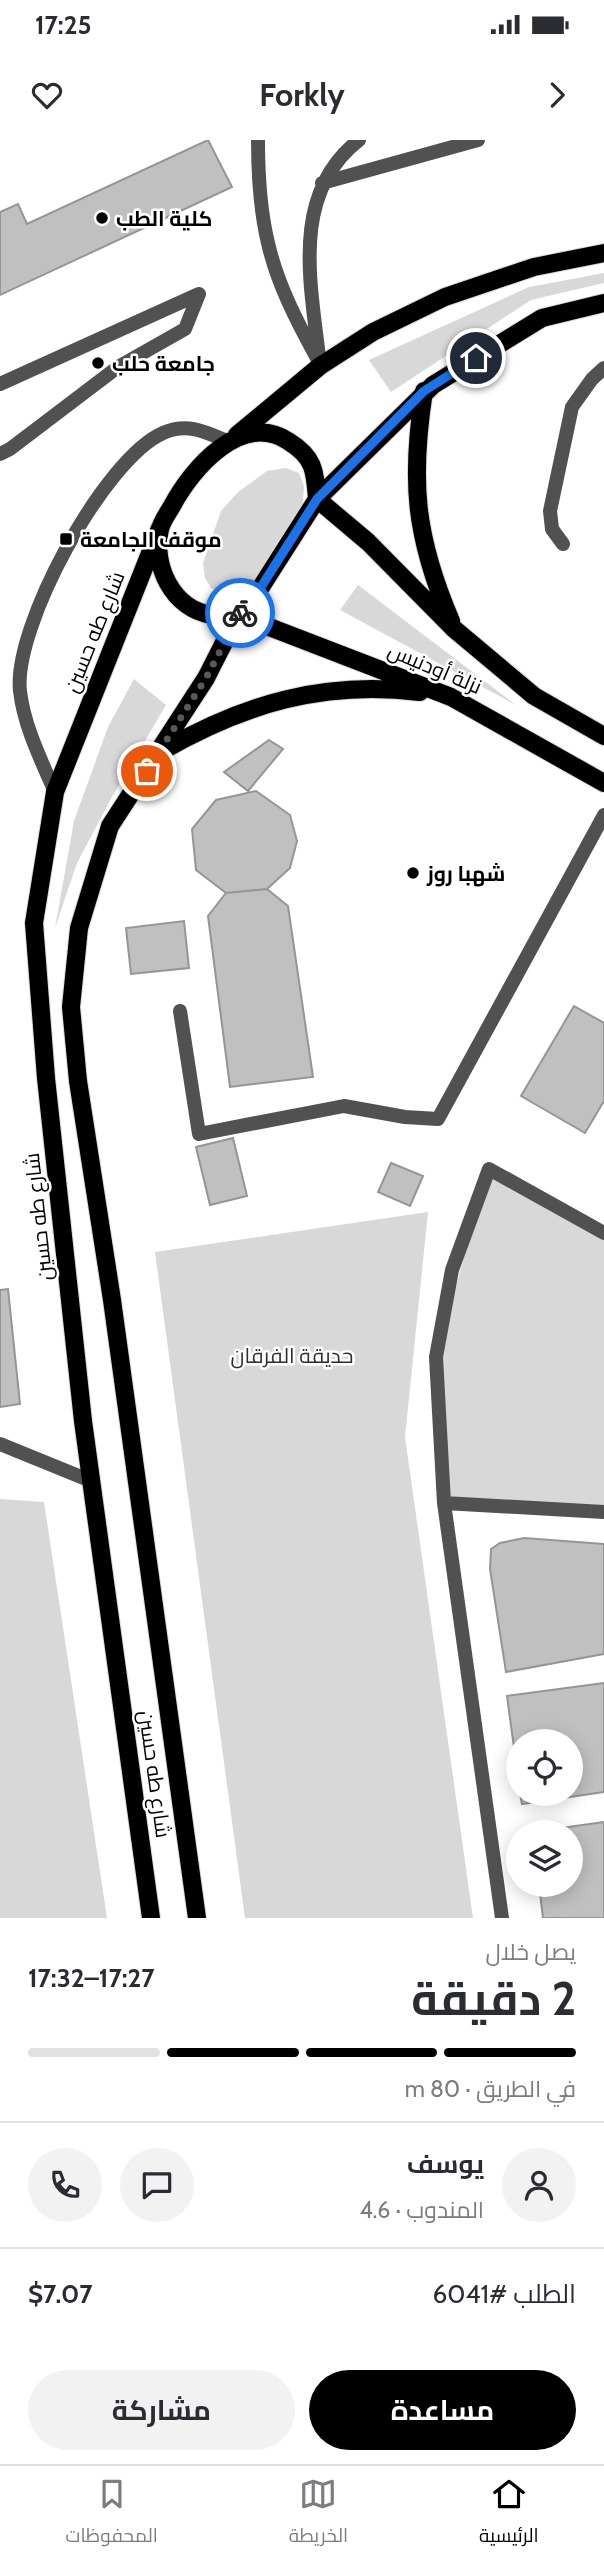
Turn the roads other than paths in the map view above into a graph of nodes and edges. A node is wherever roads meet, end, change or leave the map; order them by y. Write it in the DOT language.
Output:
graph roads {
  1 [pos="258,140"];
  2 [pos="359,140"];
  3 [pos="478,140"];
  4 [pos="322,183"];
  5 [pos="604,253"];
  6 [pos="604,303"];
  7 [pos="320,366"];
  8 [pos="604,368"];
  9 [pos="0,384"];
  10 [pos="424,391"];
  11 [pos="229,442"];
  12 [pos="0,454"];
  13 [pos="317,499"];
  14 [pos="160,528"];
  15 [pos="563,544"];
  16 [pos="238,615"];
  17 [pos="453,628"];
  18 [pos="451,697"];
  19 [pos="604,736"];
  20 [pos="159,752"];
  21 [pos="604,783"];
  22 [pos="55,792"];
  23 [pos="604,815"];
  24 [pos="180,1011"];
  25 [pos="604,1233"];
  26 [pos="0,1444"];
  27 [pos="92,1482"];
  28 [pos="444,1503"];
  29 [pos="604,1512"];
  30 [pos="151,1918"];
  31 [pos="197,1918"];
  32 [pos="502,1918"];
  1 -- 7 [label="street"];
  2 -- 4 [label="street"];
  3 -- 4 [label="street"];
  4 -- 7 [label="street"];
  5 -- 7 [label="main road"];
  6 -- 10 [label="main road"];
  7 -- 11 [label="main road"];
  8 -- 15 [label="street"];
  9 -- 12 [label="street"];
  10 -- 13 [label="main road"];
  10 -- 17 [label="main road"];
  11 -- 13 [label="main road"];
  11 -- 14 [label="main road"];
  11 -- 22 [label="street"];
  13 -- 16 [label="main road"];
  13 -- 17 [label="main road"];
  14 -- 16 [label="main road"];
  14 -- 22 [label="main road, شارع طه حسين"];
  16 -- 18 [label="main road, نزلة أودنيس"];
  16 -- 20 [label="main road"];
  17 -- 19 [label="main road"];
  18 -- 20 [label="main road"];
  18 -- 21 [label="main road, نزلة أودنيس"];
  20 -- 31 [label="main road"];
  22 -- 27 [label="main road, شارع طه حسين"];
  23 -- 24 [label="street"];
  25 -- 28 [label="street"];
  26 -- 27 [label="street"];
  27 -- 30 [label="main road, شارع طه حسين"];
  28 -- 29 [label="street"];
  28 -- 32 [label="street"];
}
